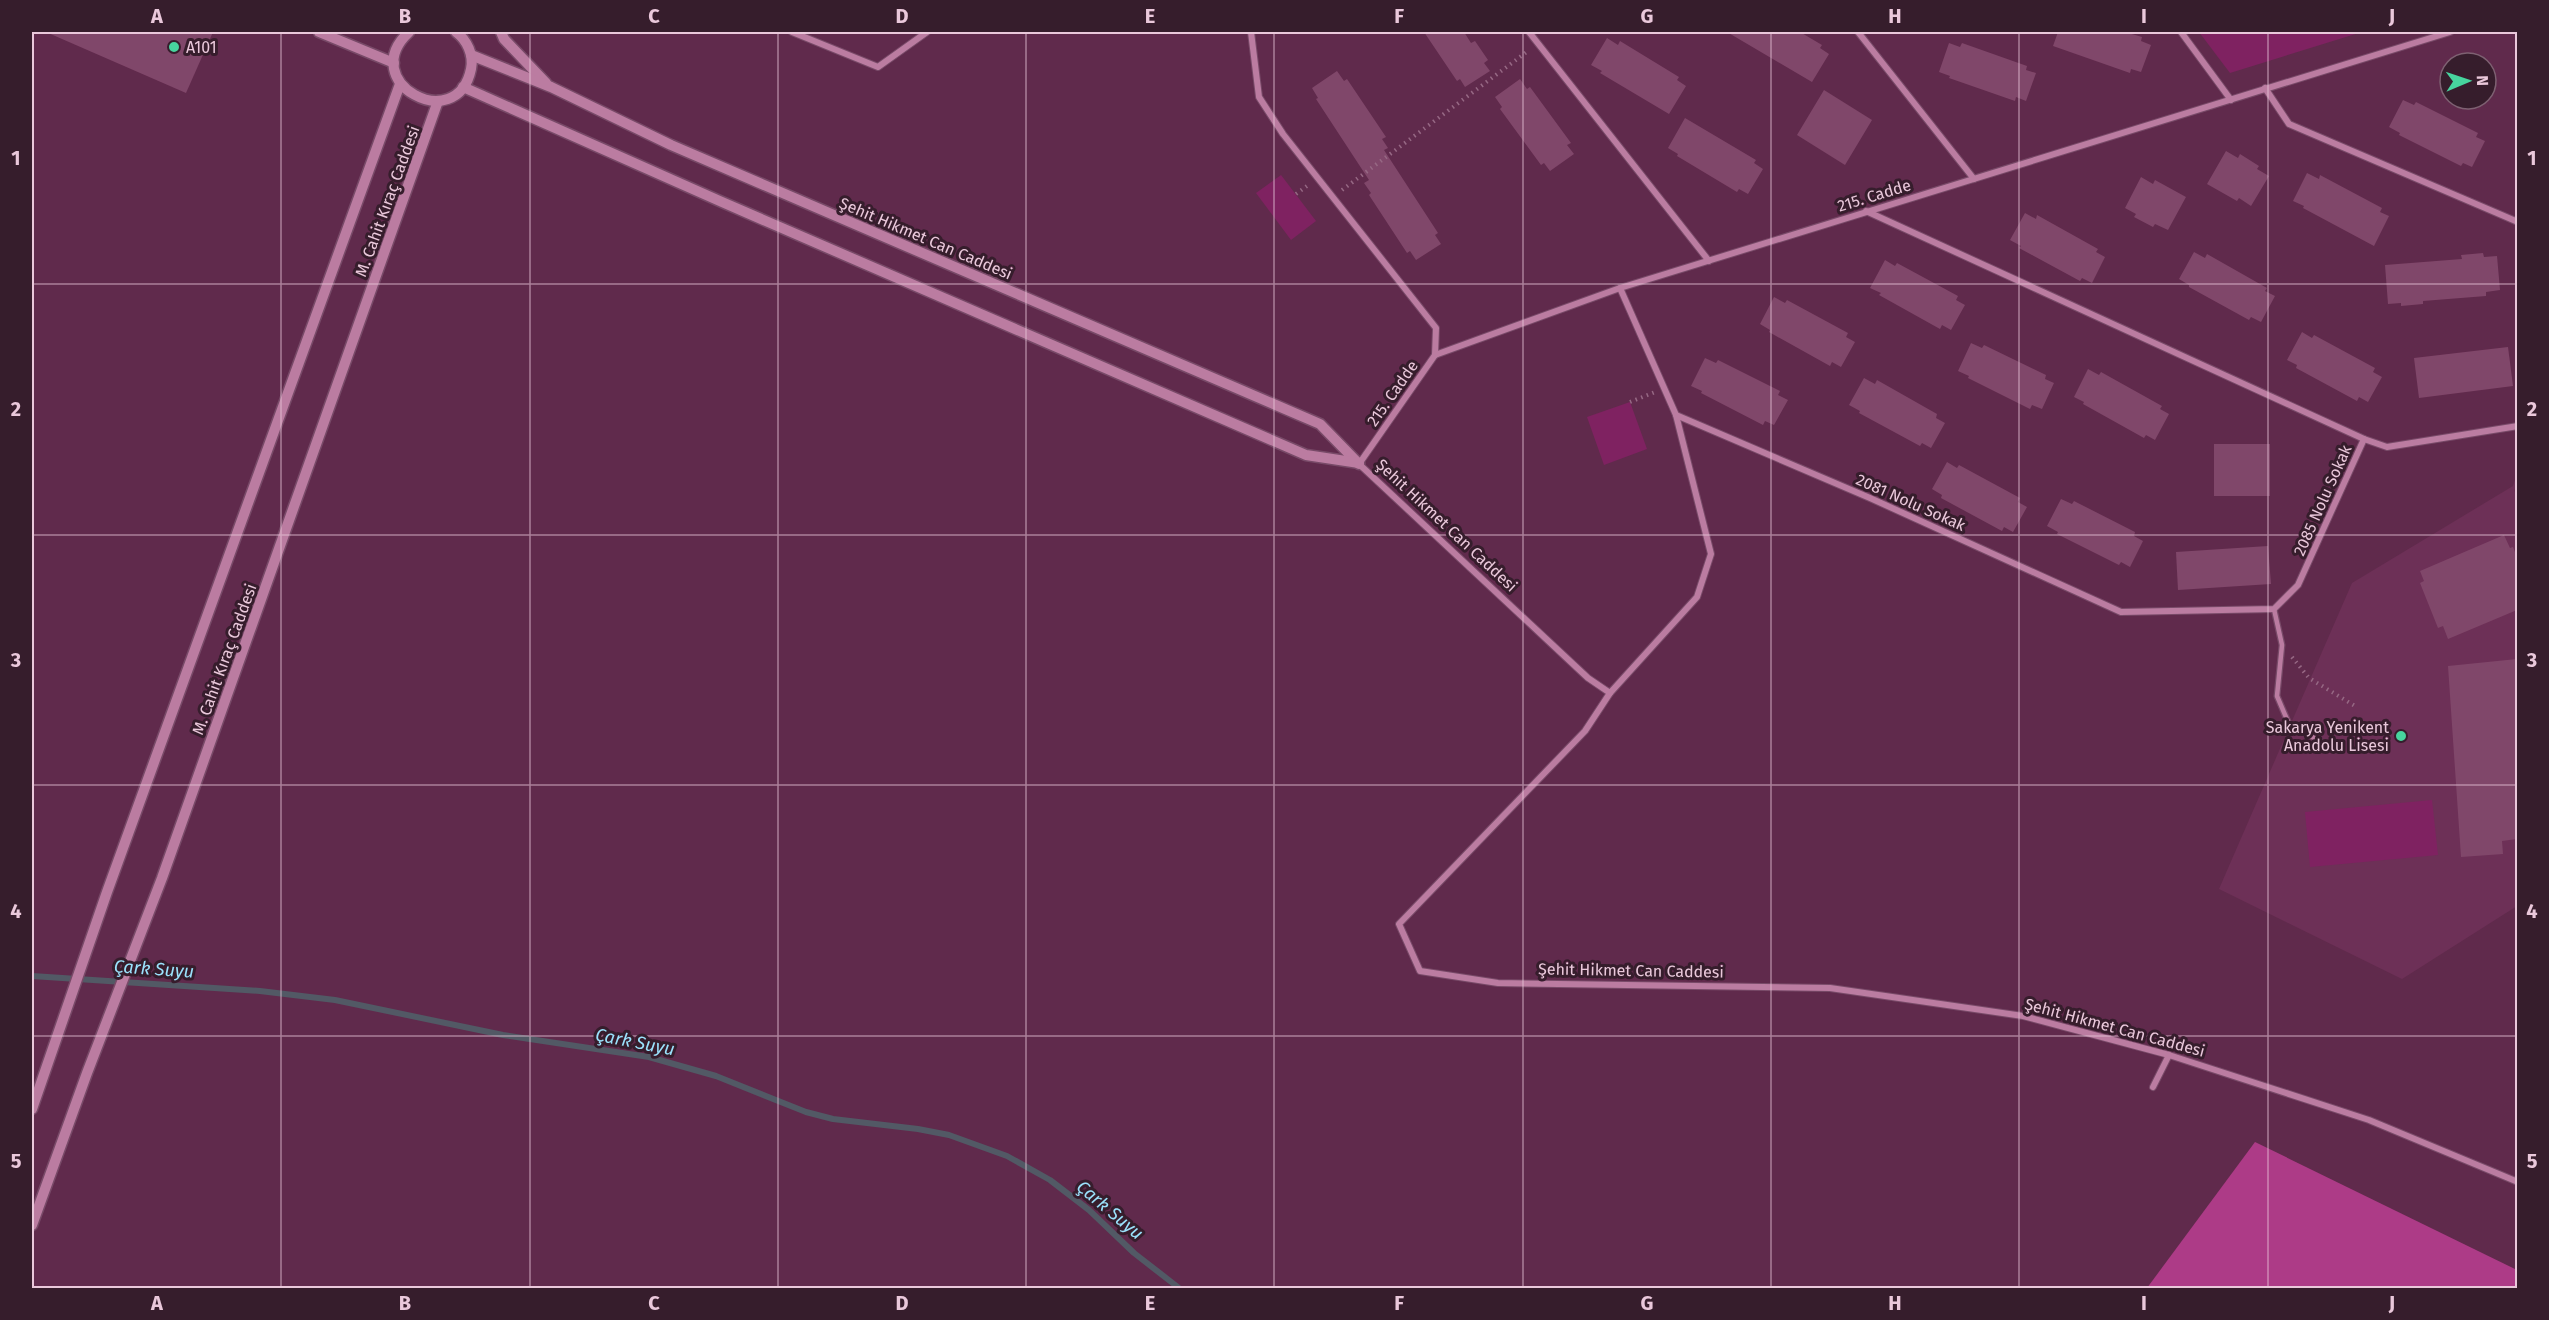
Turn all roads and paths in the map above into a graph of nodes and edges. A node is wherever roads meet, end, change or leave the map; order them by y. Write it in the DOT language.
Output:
graph roads {
  1 [pos="320,32"];
  2 [pos="409,32"];
  3 [pos="459,32"];
  4 [pos="501,32"];
  5 [pos="792,32"];
  6 [pos="927,32"];
  7 [pos="1251,32"];
  8 [pos="1529,32"];
  9 [pos="1858,32"];
  10 [pos="2181,32"];
  11 [pos="2450,32"];
  12 [pos="1539,44"];
  13 [pos="471,55"];
  14 [pos="394,63"];
  15 [pos="400,84"];
  16 [pos="463,87"];
  17 [pos="550,87"];
  18 [pos="2265,88"];
  19 [pos="2231,100"];
  20 [pos="438,101"];
  21 [pos="1974,179"];
  22 [pos="1332,198"];
  23 [pos="1866,211"];
  24 [pos="2517,222"];
  25 [pos="1709,261"];
  26 [pos="1620,288"];
  27 [pos="1435,355"];
  28 [pos="1665,388"];
  29 [pos="1630,402"];
  30 [pos="1676,415"];
  31 [pos="2517,426"];
  32 [pos="2364,439"];
  33 [pos="1359,464"];
  34 [pos="2274,609"];
  35 [pos="2282,645"];
  36 [pos="1610,693"];
  37 [pos="2355,706"];
  38 [pos="2336,750"];
  39 [pos="2169,1055"];
  40 [pos="2153,1087"];
  41 [pos="32,1109"];
  42 [pos="2517,1182"];
  43 [pos="32,1225"];
  1 -- 14 [label="street"];
  2 -- 14 [label="street"];
  3 -- 13 [label="street"];
  4 -- 17 [label="street"];
  5 -- 6 [label="street"];
  7 -- 22 [label="street"];
  8 -- 12 [label="street"];
  9 -- 21 [label="street"];
  10 -- 19 [label="street"];
  11 -- 18 [label="street, 215. Cadde"];
  12 -- 22 [label="path"];
  12 -- 25 [label="street"];
  13 -- 16 [label="street"];
  13 -- 17 [label="street, Şehit Hikmet Can Caddesi"];
  14 -- 15 [label="street"];
  15 -- 20 [label="street"];
  15 -- 41 [label="street, M. Cahit Kıraç Caddesi"];
  16 -- 20 [label="street"];
  16 -- 33 [label="street, Şehit Hikmet Can Caddesi"];
  17 -- 33 [label="street, Şehit Hikmet Can Caddesi"];
  18 -- 19 [label="street, 215. Cadde"];
  18 -- 24 [label="street"];
  19 -- 21 [label="street, 215. Cadde"];
  20 -- 43 [label="street, M. Cahit Kıraç Caddesi"];
  21 -- 23 [label="street, 215. Cadde"];
  22 -- 27 [label="street"];
  23 -- 25 [label="street, 215. Cadde"];
  23 -- 32 [label="street"];
  25 -- 26 [label="street, 215. Cadde"];
  26 -- 27 [label="street, 215. Cadde"];
  26 -- 28 [label="street"];
  27 -- 33 [label="street, 215. Cadde"];
  28 -- 29 [label="path"];
  28 -- 30 [label="street"];
  30 -- 34 [label="street, 2081 Nolu Sokak"];
  30 -- 36 [label="street"];
  31 -- 32 [label="street, 2085 Nolu Sokak"];
  32 -- 34 [label="street, 2085 Nolu Sokak"];
  33 -- 36 [label="street, Şehit Hikmet Can Caddesi"];
  34 -- 35 [label="lane"];
  35 -- 37 [label="path"];
  35 -- 38 [label="lane"];
  36 -- 39 [label="street, Şehit Hikmet Can Caddesi"];
  39 -- 40 [label="street"];
  39 -- 42 [label="street, Şehit Hikmet Can Caddesi"];
}
